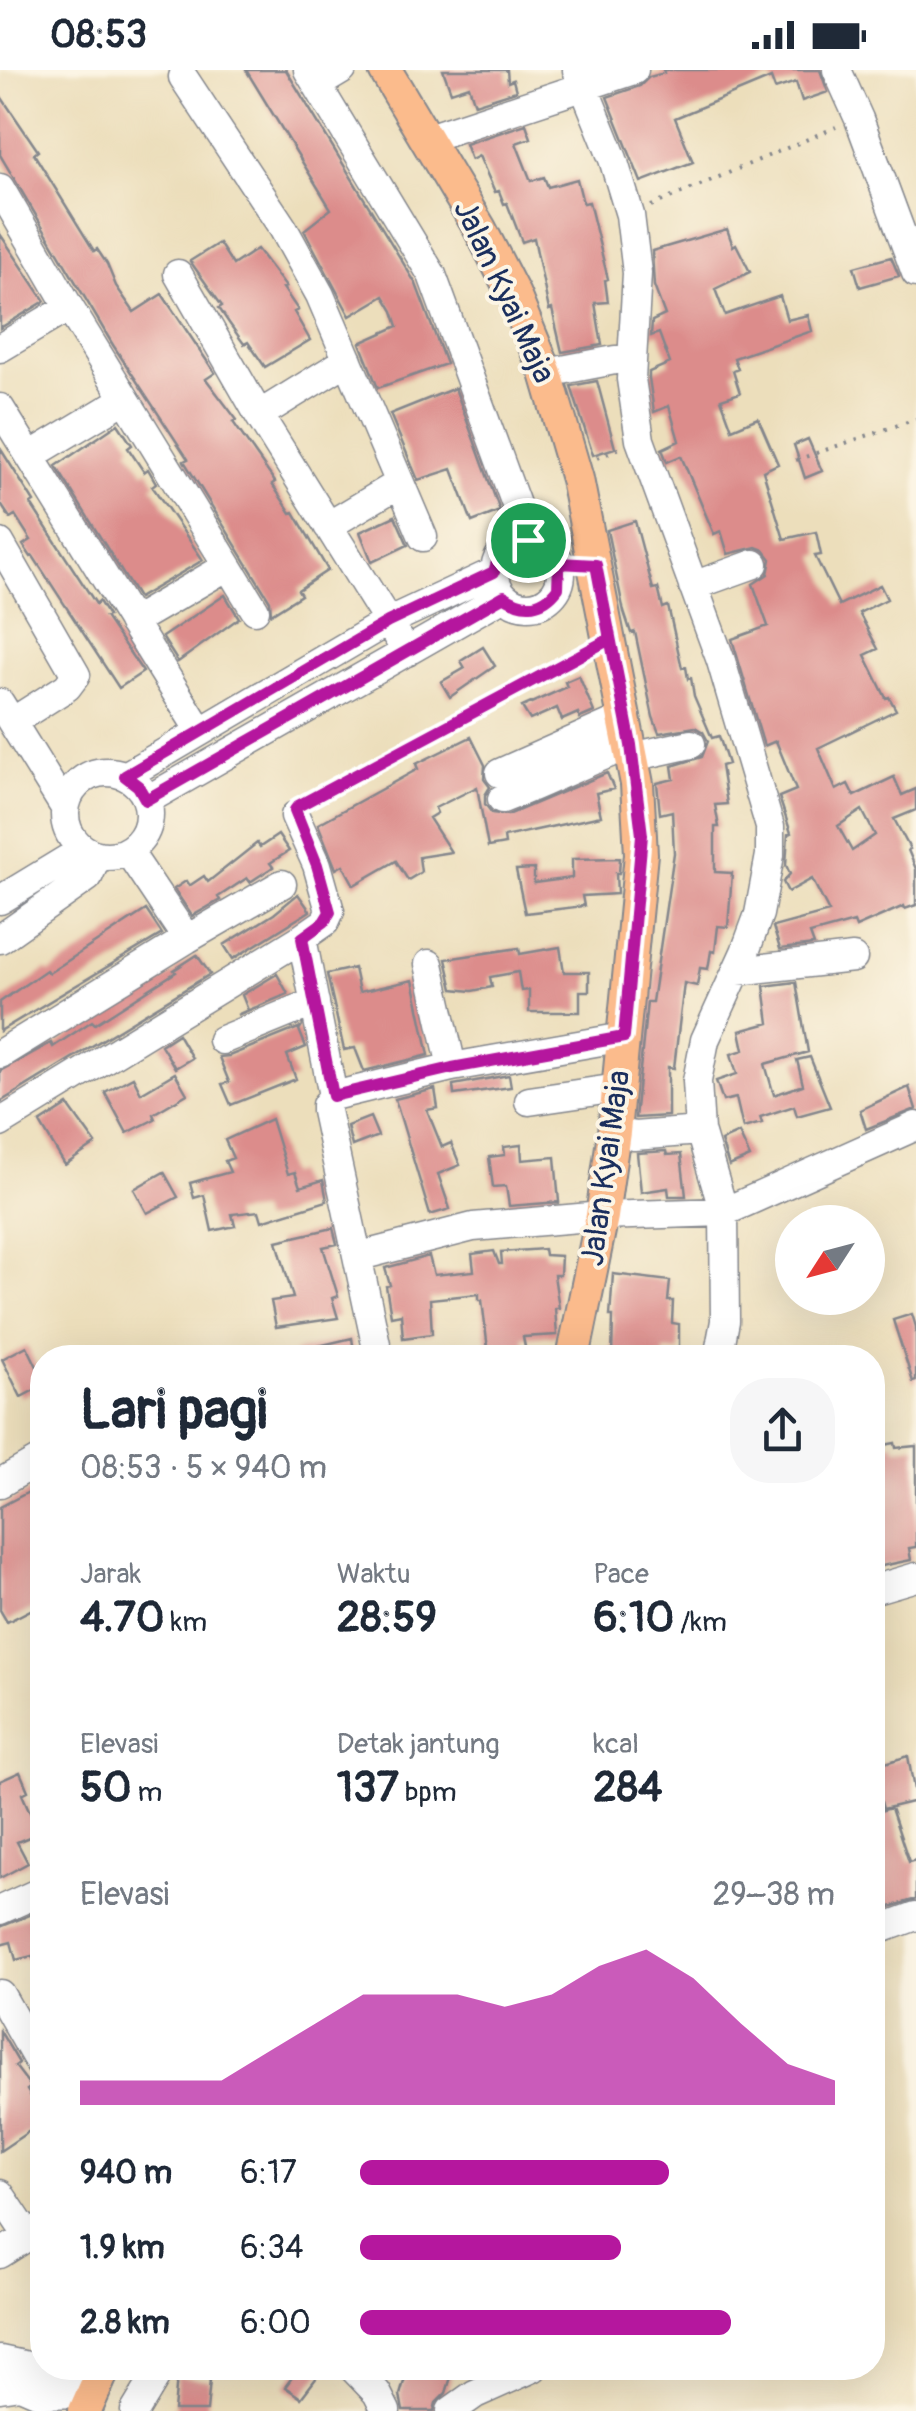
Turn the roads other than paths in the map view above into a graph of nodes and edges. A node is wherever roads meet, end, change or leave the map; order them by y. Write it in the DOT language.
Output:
graph roads {
  1 [pos="342,70"];
  2 [pos="386,70"];
  3 [pos="634,70"];
  4 [pos="836,70"];
  5 [pos="184,77"];
  6 [pos="312,78"];
  7 [pos="575,86"];
  8 [pos="428,138"];
  9 [pos="0,188"];
  10 [pos="916,272"];
  11 [pos="178,274"];
  12 [pos="69,307"];
  13 [pos="0,348"];
  14 [pos="348,360"];
  15 [pos="616,361"];
  16 [pos="546,373"];
  17 [pos="125,399"];
  18 [pos="0,410"];
  19 [pos="260,415"];
  20 [pos="30,456"];
  21 [pos="400,483"];
  22 [pos="328,526"];
  23 [pos="424,537"];
  24 [pos="528,540"];
  25 [pos="0,543"];
  26 [pos="559,563"];
  27 [pos="754,564"];
  28 [pos="596,565"];
  29 [pos="228,566"];
  30 [pos="499,584"];
  31 [pos="693,586"];
  32 [pos="254,610"];
  33 [pos="132,622"];
  34 [pos="388,622"];
  35 [pos="407,652"];
  36 [pos="6,713"];
  37 [pos="200,731"];
  38 [pos="630,740"];
  39 [pos="691,744"];
  40 [pos="125,776"];
  41 [pos="501,786"];
  42 [pos="146,800"];
  43 [pos="65,808"];
  44 [pos="295,816"];
  45 [pos="128,851"];
  46 [pos="91,852"];
  47 [pos="282,884"];
  48 [pos="0,900"];
  49 [pos="302,938"];
  50 [pos="0,939"];
  51 [pos="187,939"];
  52 [pos="853,958"];
  53 [pos="430,964"];
  54 [pos="737,971"];
  55 [pos="315,1002"];
  56 [pos="624,1037"];
  57 [pos="222,1040"];
  58 [pos="0,1054"];
  59 [pos="452,1068"];
  60 [pos="618,1088"];
  61 [pos="333,1096"];
  62 [pos="529,1101"];
  63 [pos="0,1123"];
  64 [pos="916,1126"];
  65 [pos="614,1132"];
  66 [pos="690,1132"];
  67 [pos="709,1213"];
  68 [pos="602,1216"];
  69 [pos="360,1256"];
  70 [pos="377,1345"];
  71 [pos="576,1345"];
  72 [pos="720,1345"];
  73 [pos="30,1466"];
  74 [pos="0,1483"];
  75 [pos="916,1578"];
  76 [pos="885,1586"];
  77 [pos="30,1896"];
  78 [pos="0,1910"];
  79 [pos="916,1916"];
  80 [pos="885,1927"];
  81 [pos="0,1994"];
  82 [pos="30,2047"];
  83 [pos="0,2194"];
  84 [pos="30,2226"];
  85 [pos="30,2236"];
  86 [pos="0,2254"];
  87 [pos="0,2360"];
  88 [pos="30,2368"];
  89 [pos="71,2380"];
  90 [pos="155,2380"];
  91 [pos="364,2380"];
  92 [pos="504,2380"];
  93 [pos="0,2388"];
  94 [pos="95,2388"];
  95 [pos="136,2411"];
  96 [pos="386,2411"];
  97 [pos="450,2411"];
  1 -- 6 [label="street"];
  2 -- 8 [label="main road, Jalan Kyai Maja"];
  3 -- 7 [label="street"];
  4 -- 10 [label="street"];
  5 -- 14 [label="street"];
  6 -- 24 [label="street"];
  7 -- 8 [label="street"];
  7 -- 15 [label="street"];
  8 -- 16 [label="main road, Jalan Kyai Maja"];
  9 -- 12 [label="street"];
  11 -- 19 [label="street"];
  12 -- 13 [label="street"];
  12 -- 17 [label="street"];
  14 -- 19 [label="street"];
  14 -- 21 [label="street"];
  15 -- 16 [label="street"];
  15 -- 31 [label="street"];
  16 -- 28 [label="main road, Jalan Kyai Maja"];
  17 -- 20 [label="street"];
  17 -- 29 [label="street"];
  18 -- 20 [label="street"];
  19 -- 22 [label="street"];
  20 -- 33 [label="street"];
  21 -- 22 [label="street"];
  21 -- 23 [label="street"];
  22 -- 34 [label="street"];
  24 -- 26 [label="street"];
  24 -- 30 [label="street"];
  25 -- 36 [label="street"];
  26 -- 28 [label="street"];
  26 -- 30 [label="street"];
  27 -- 31 [label="street"];
  28 -- 38 [label="main road, Jalan Kyai Maja"];
  29 -- 32 [label="street"];
  29 -- 33 [label="street"];
  30 -- 34 [label="street"];
  30 -- 35 [label="street"];
  31 -- 54 [label="street"];
  33 -- 37 [label="street"];
  34 -- 35 [label="street"];
  34 -- 37 [label="street"];
  35 -- 42 [label="street"];
  36 -- 43 [label="street"];
  37 -- 40 [label="street"];
  38 -- 39 [label="street"];
  38 -- 41 [label="street"];
  38 -- 56 [label="main road, Jalan Kyai Maja"];
  40 -- 42 [label="street"];
  40 -- 43 [label="street"];
  42 -- 45 [label="street"];
  43 -- 46 [label="street"];
  44 -- 49 [label="street"];
  45 -- 46 [label="street"];
  45 -- 51 [label="street"];
  46 -- 48 [label="street"];
  46 -- 50 [label="street"];
  47 -- 51 [label="street"];
  49 -- 55 [label="street"];
  49 -- 63 [label="street"];
  51 -- 58 [label="street"];
  52 -- 54 [label="street"];
  53 -- 59 [label="street"];
  54 -- 66 [label="street"];
  55 -- 57 [label="street"];
  55 -- 61 [label="street"];
  56 -- 59 [label="street"];
  56 -- 60 [label="main road, Jalan Kyai Maja"];
  59 -- 61 [label="street"];
  60 -- 62 [label="street"];
  60 -- 65 [label="main road, Jalan Kyai Maja"];
  61 -- 69 [label="street"];
  64 -- 67 [label="street"];
  65 -- 66 [label="street"];
  65 -- 68 [label="main road, Jalan Kyai Maja"];
  66 -- 67 [label="street"];
  67 -- 68 [label="street"];
  67 -- 72 [label="street"];
  68 -- 69 [label="street"];
  68 -- 71 [label="main road, Jalan Kyai Maja"];
  69 -- 70 [label="street"];
  73 -- 74 [label="street"];
  75 -- 76 [label="street"];
  77 -- 78 [label="street"];
  79 -- 80 [label="street"];
  81 -- 82 [label="street"];
  83 -- 84 [label="street"];
  85 -- 86 [label="street"];
  87 -- 88 [label="street"];
  89 -- 94 [label="street"];
  90 -- 95 [label="street"];
  91 -- 96 [label="street"];
  92 -- 97 [label="street"];
  93 -- 94 [label="street"];
}
